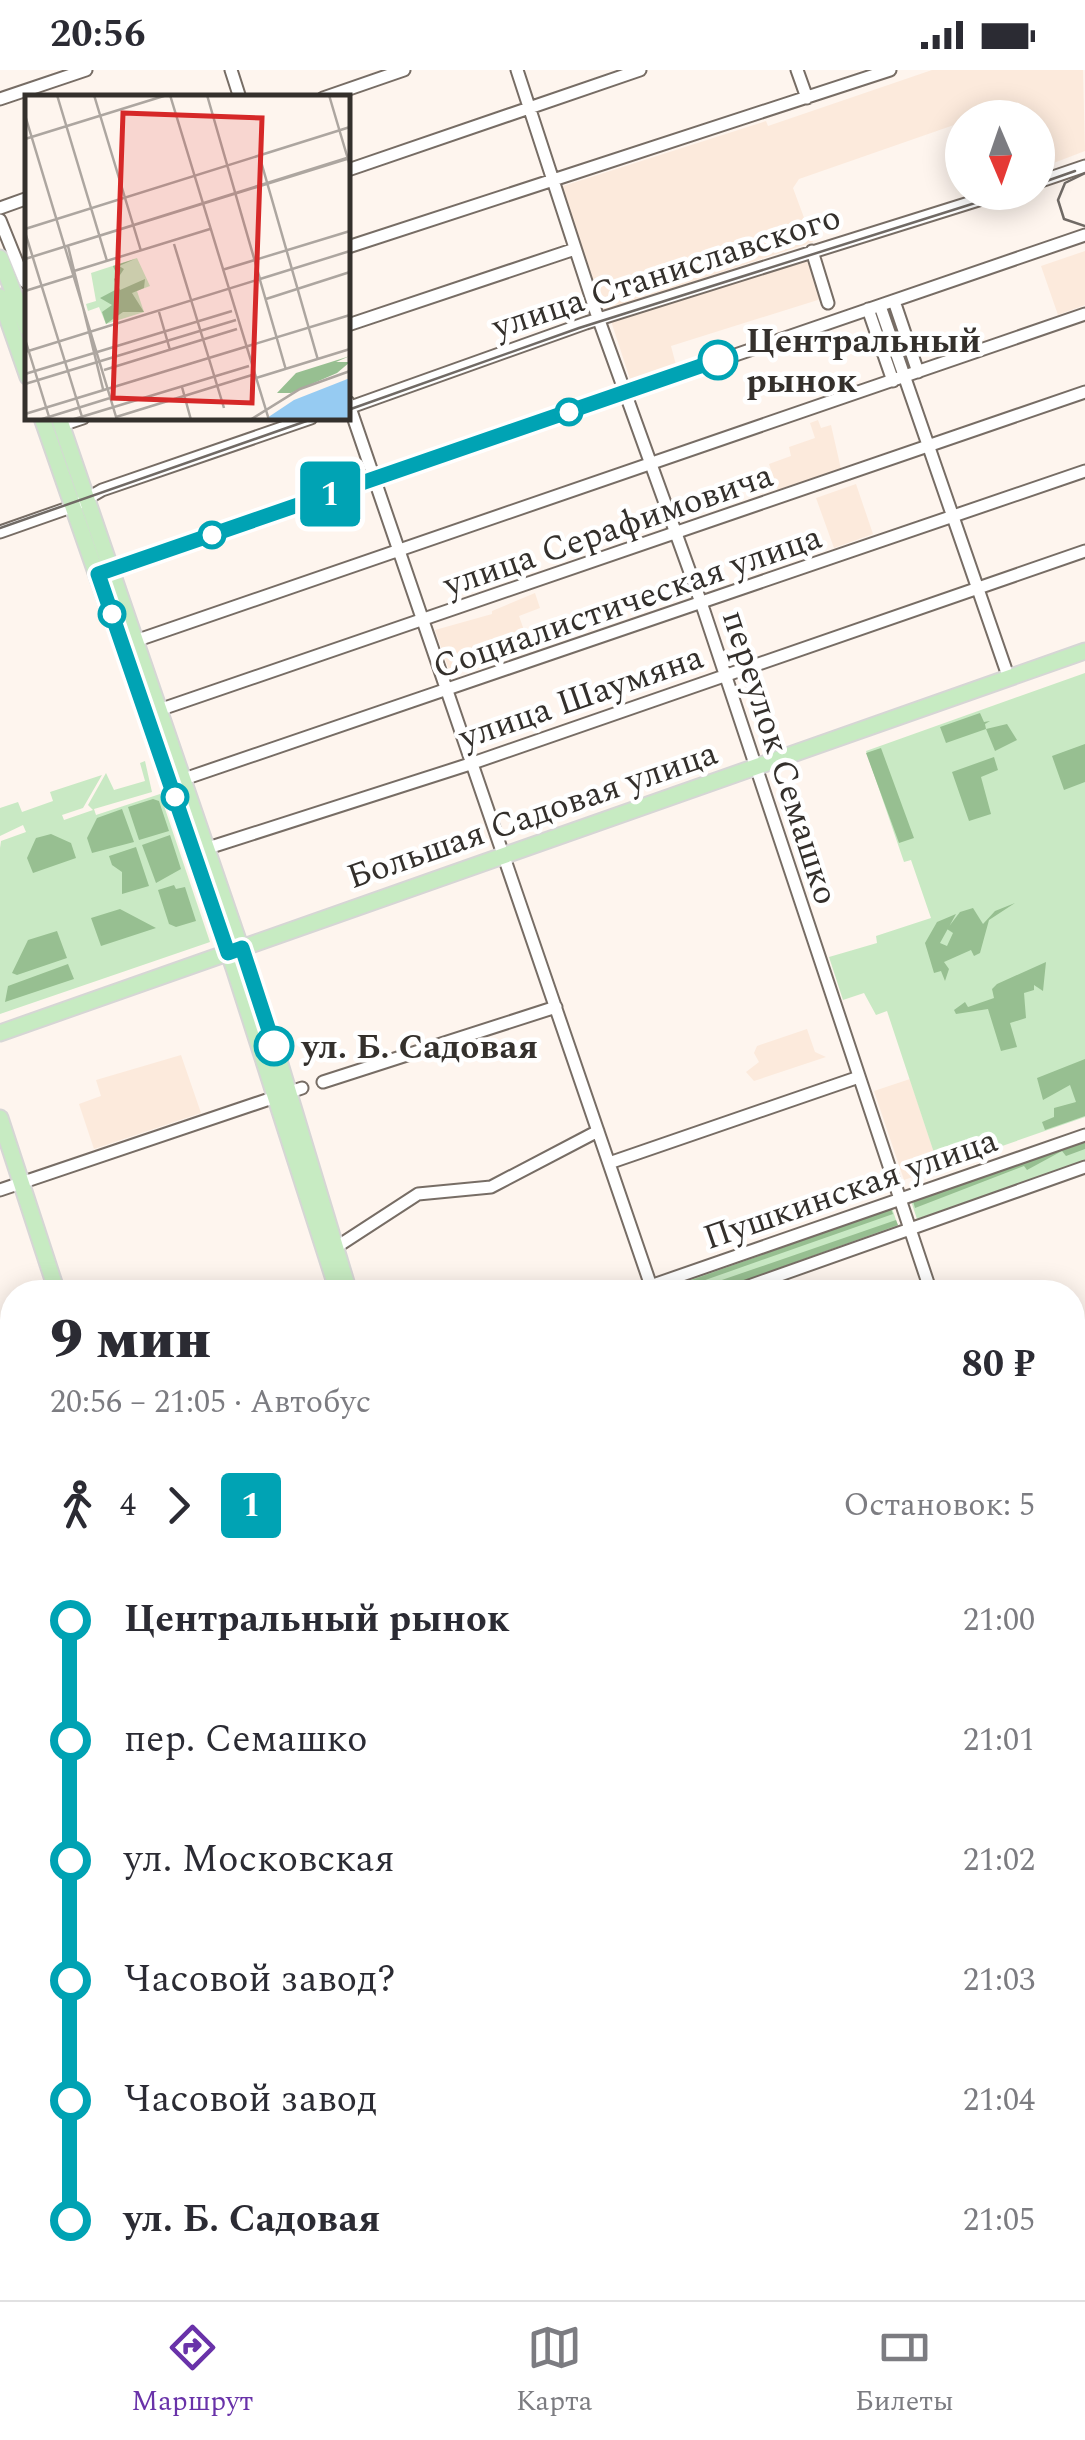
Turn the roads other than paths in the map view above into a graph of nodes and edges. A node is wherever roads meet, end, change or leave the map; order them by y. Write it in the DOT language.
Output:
graph roads {
  1 [pos="86,70"];
  2 [pos="231,70"];
  3 [pos="404,70"];
  4 [pos="517,70"];
  5 [pos="640,70"];
  6 [pos="797,70"];
  7 [pos="890,70"];
  8 [pos="239,95"];
  9 [pos="331,95"];
  10 [pos="807,98"];
  11 [pos="0,100"];
  12 [pos="529,108"];
  13 [pos="1085,166"];
  14 [pos="350,169"];
  15 [pos="1055,176"];
  16 [pos="552,180"];
  17 [pos="25,199"];
  18 [pos="0,208"];
  19 [pos="945,210"];
  20 [pos="0,220"];
  21 [pos="1085,235"];
  22 [pos="350,246"];
  23 [pos="575,249"];
  24 [pos="812,251"];
  25 [pos="0,258"];
  26 [pos="16,287"];
  27 [pos="894,301"];
  28 [pos="828,303"];
  29 [pos="874,308"];
  30 [pos="1085,314"];
  31 [pos="25,319"];
  32 [pos="598,320"];
  33 [pos="350,325"];
  34 [pos="25,354"];
  35 [pos="918,372"];
  36 [pos="898,379"];
  37 [pos="1085,392"];
  38 [pos="625,393"];
  39 [pos="350,405"];
  40 [pos="350,411"];
  41 [pos="43,420"];
  42 [pos="305,420"];
  43 [pos="60,421"];
  44 [pos="928,447"];
  45 [pos="652,463"];
  46 [pos="1085,471"];
  47 [pos="375,479"];
  48 [pos="81,502"];
  49 [pos="952,519"];
  50 [pos="0,532"];
  51 [pos="677,534"];
  52 [pos="401,551"];
  53 [pos="1085,551"];
  54 [pos="105,571"];
  55 [pos="977,589"];
  56 [pos="702,605"];
  57 [pos="424,621"];
  58 [pos="138,640"];
  59 [pos="1085,642"];
  60 [pos="1085,651"];
  61 [pos="1006,670"];
  62 [pos="726,674"];
  63 [pos="447,692"];
  64 [pos="154,712"];
  65 [pos="754,762"];
  66 [pos="470,764"];
  67 [pos="184,779"];
  68 [pos="208,848"];
  69 [pos="503,851"];
  70 [pos="233,946"];
  71 [pos="556,1007"];
  72 [pos="0,1024"];
  73 [pos="0,1034"];
  74 [pos="859,1077"];
  75 [pos="323,1082"];
  76 [pos="290,1093"];
  77 [pos="0,1118"];
  78 [pos="598,1131"];
  79 [pos="1085,1135"];
  80 [pos="609,1164"];
  81 [pos="1085,1167"];
  82 [pos="22,1183"];
  83 [pos="0,1190"];
  84 [pos="900,1199"];
  85 [pos="910,1228"];
  86 [pos="335,1248"];
  87 [pos="53,1280"];
  88 [pos="335,1280"];
  89 [pos="345,1280"];
  90 [pos="649,1280"];
  91 [pos="668,1280"];
  92 [pos="765,1280"];
  93 [pos="927,1280"];
  1 -- 11 [label="street"];
  2 -- 8 [label="street"];
  3 -- 9 [label="street"];
  4 -- 12 [label="street, переулок Семашко"];
  5 -- 12 [label="street"];
  6 -- 10 [label="street"];
  7 -- 10 [label="street"];
  10 -- 16 [label="street"];
  12 -- 14 [label="street"];
  12 -- 16 [label="street, переулок Семашко"];
  13 -- 15 [label="street"];
  16 -- 22 [label="street"];
  16 -- 23 [label="street, переулок Семашко"];
  17 -- 18 [label="street"];
  19 -- 24 [label="street, улица Станиславского"];
  20 -- 26 [label="street"];
  21 -- 27 [label="street"];
  23 -- 32 [label="street, переулок Семашко"];
  23 -- 33 [label="street"];
  24 -- 28 [label="street"];
  24 -- 32 [label="street, улица Станиславского"];
  25 -- 26 [label="main road"];
  26 -- 31 [label="main road"];
  26 -- 34 [label="main road"];
  27 -- 29 [label="street"];
  27 -- 35 [label="street"];
  29 -- 36 [label="street"];
  29 -- 38 [label="street"];
  30 -- 35 [label="street"];
  32 -- 38 [label="street, переулок Семашко"];
  32 -- 39 [label="street, улица Станиславского"];
  35 -- 36 [label="street"];
  36 -- 44 [label="street"];
  36 -- 45 [label="street"];
  37 -- 44 [label="street, улица Серафимовича"];
  38 -- 45 [label="street, переулок Семашко"];
  38 -- 47 [label="street"];
  40 -- 47 [label="street"];
  41 -- 48 [label="main road"];
  42 -- 48 [label="street"];
  43 -- 48 [label="main road"];
  44 -- 49 [label="street"];
  44 -- 51 [label="street, улица Серафимовича"];
  45 -- 51 [label="street, переулок Семашко"];
  45 -- 52 [label="street"];
  46 -- 49 [label="street, Социалистическая улица"];
  47 -- 52 [label="street"];
  47 -- 54 [label="street"];
  48 -- 50 [label="street"];
  48 -- 54 [label="main road"];
  49 -- 55 [label="street"];
  49 -- 56 [label="street, Социалистическая улица"];
  51 -- 56 [label="street, переулок Семашко"];
  51 -- 57 [label="street, улица Серафимовича"];
  52 -- 57 [label="street"];
  52 -- 58 [label="street"];
  53 -- 55 [label="street, улица Шаумяна"];
  54 -- 58 [label="main road"];
  54 -- 64 [label="main road"];
  55 -- 61 [label="street"];
  55 -- 62 [label="street, улица Шаумяна"];
  56 -- 62 [label="street, переулок Семашко"];
  56 -- 63 [label="street, Социалистическая улица"];
  57 -- 63 [label="street"];
  57 -- 64 [label="street, улица Серафимовича"];
  58 -- 64 [label="main road"];
  59 -- 61 [label="main road, Большая Садовая улица"];
  60 -- 65 [label="main road, Большая Садовая улица"];
  61 -- 65 [label="main road, Большая Садовая улица"];
  62 -- 65 [label="street, переулок Семашко"];
  62 -- 66 [label="street, улица Шаумяна"];
  63 -- 66 [label="street"];
  63 -- 67 [label="street, Социалистическая улица"];
  64 -- 67 [label="main road"];
  64 -- 70 [label="main road"];
  65 -- 69 [label="main road, Большая Садовая улица"];
  65 -- 74 [label="street, переулок Семашко"];
  66 -- 68 [label="street, улица Шаумяна"];
  66 -- 69 [label="street"];
  67 -- 68 [label="main road"];
  68 -- 70 [label="main road"];
  69 -- 70 [label="main road, Большая Садовая улица"];
  69 -- 71 [label="street"];
  70 -- 72 [label="main road, Большая Садовая улица"];
  70 -- 73 [label="main road, Большая Садовая улица"];
  70 -- 76 [label="main road"];
  71 -- 75 [label="street"];
  71 -- 78 [label="street"];
  74 -- 80 [label="street"];
  74 -- 84 [label="street, переулок Семашко"];
  76 -- 82 [label="street"];
  76 -- 86 [label="main road"];
  76 -- 88 [label="main road"];
  77 -- 82 [label="main road"];
  78 -- 80 [label="street"];
  78 -- 86 [label="street"];
  79 -- 84 [label="street, Пушкинская улица"];
  80 -- 90 [label="street"];
  81 -- 85 [label="street, Пушкинская улица"];
  82 -- 83 [label="street"];
  82 -- 87 [label="main road"];
  84 -- 85 [label="street, переулок Семашко"];
  84 -- 91 [label="street, Пушкинская улица"];
  85 -- 92 [label="street, Пушкинская улица"];
  85 -- 93 [label="street, переулок Семашко"];
  86 -- 89 [label="main road"];
}
